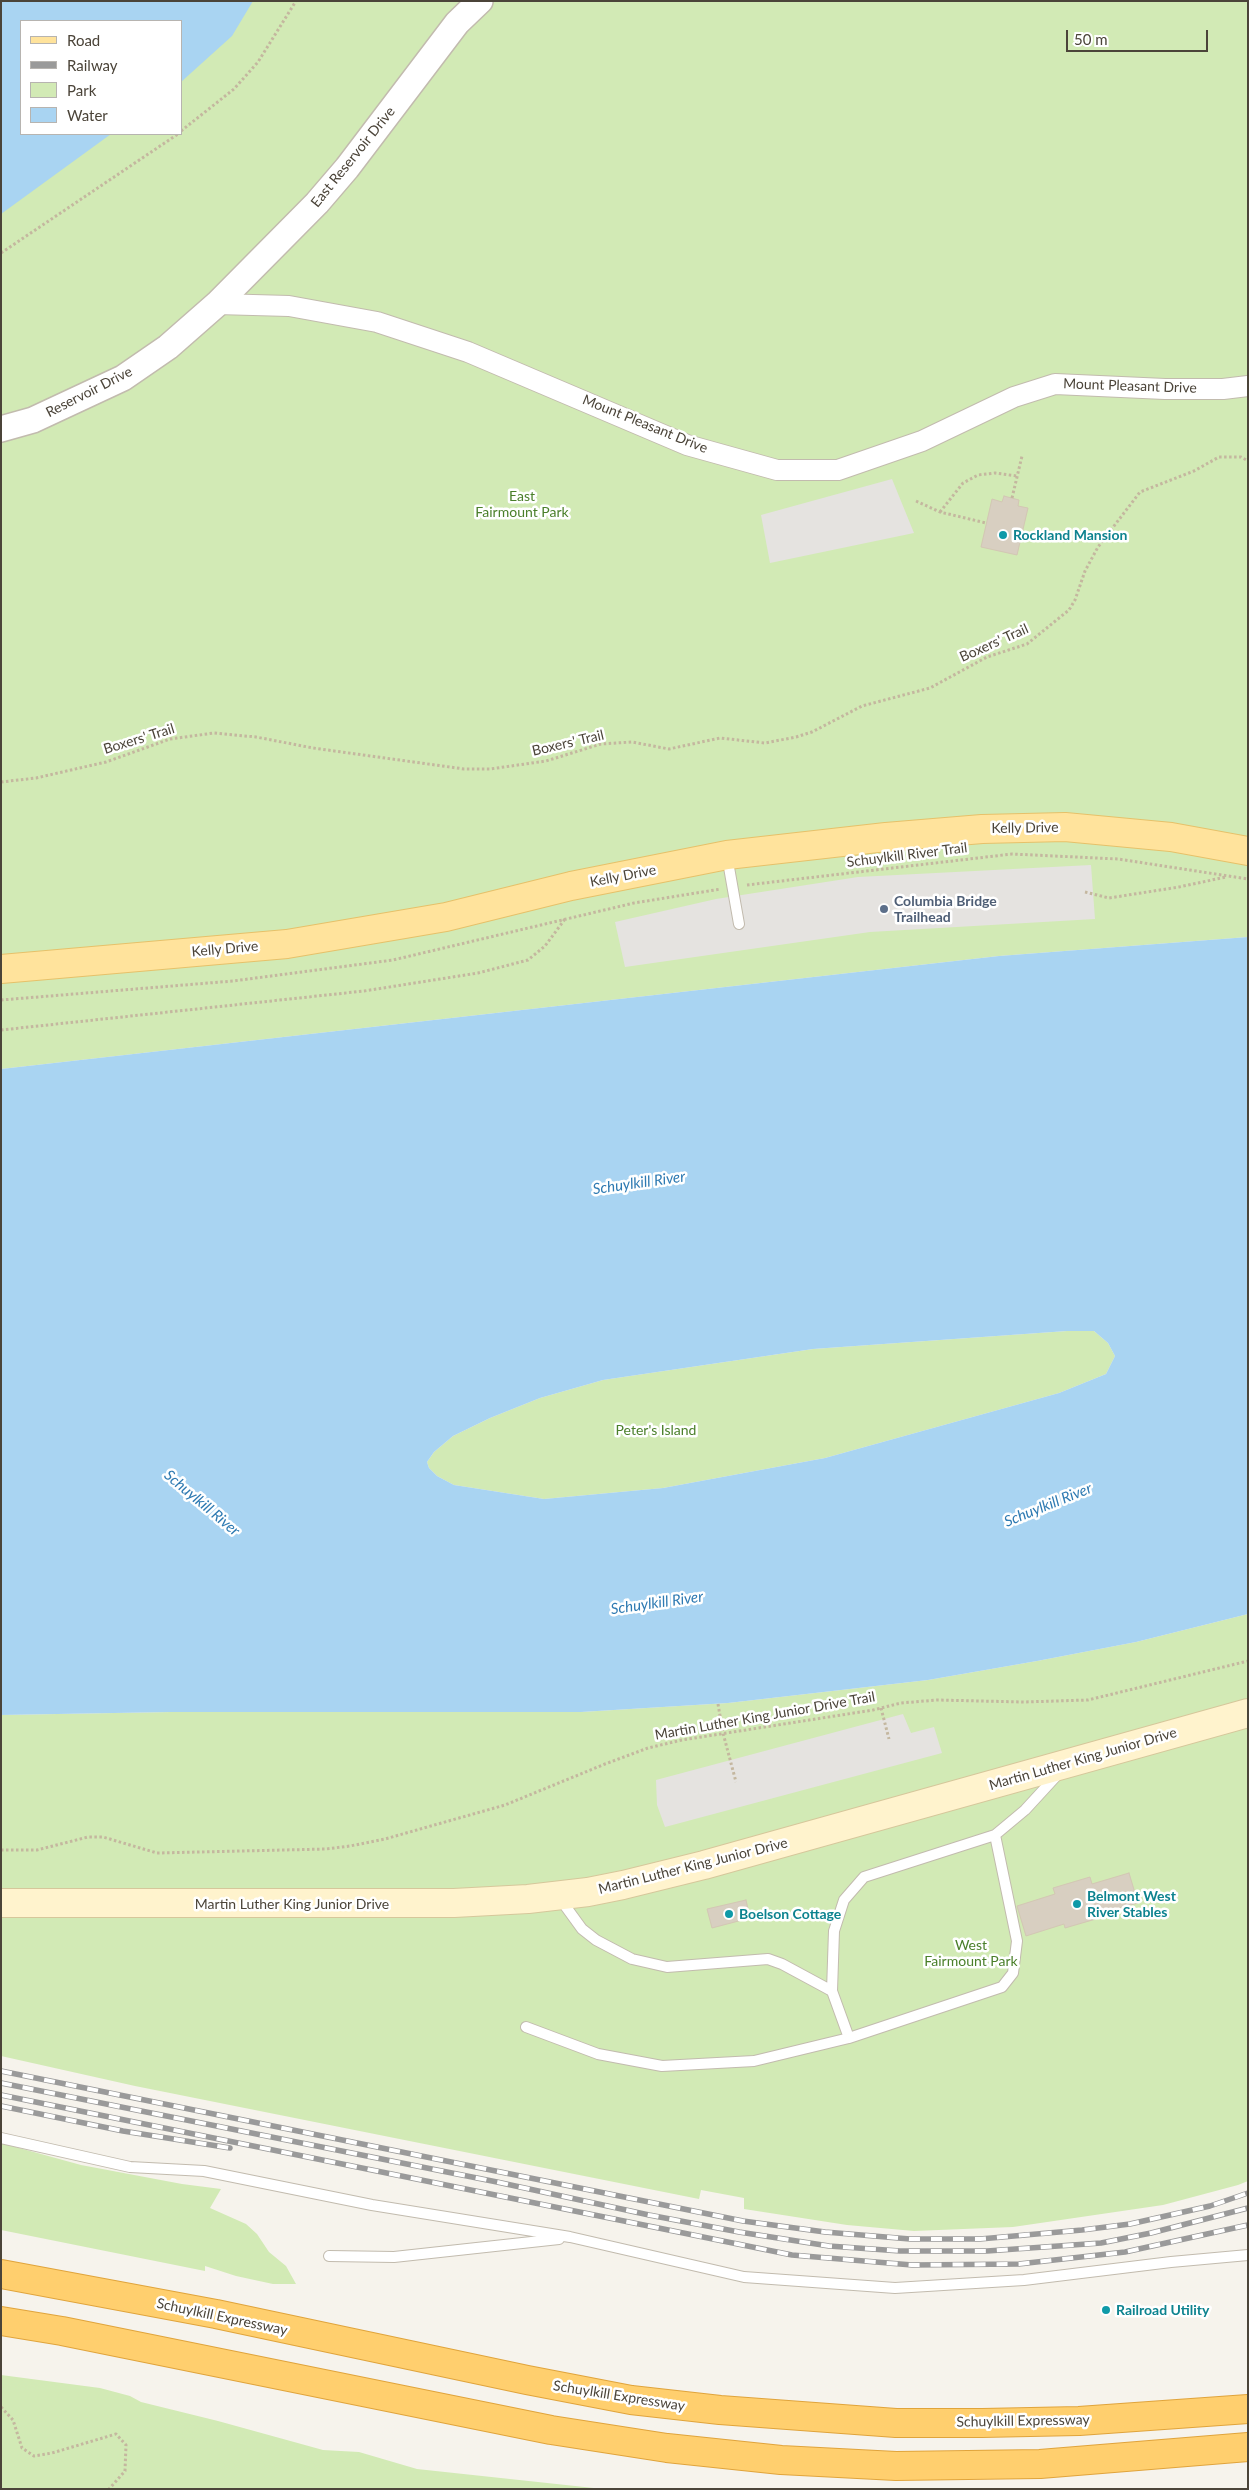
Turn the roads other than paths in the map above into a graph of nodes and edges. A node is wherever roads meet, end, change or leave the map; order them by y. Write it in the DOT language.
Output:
graph roads {
  1 [pos="480,1"];
  2 [pos="217,304"];
  3 [pos="1248,386"];
  4 [pos="1,429"];
  5 [pos="1248,851"];
  6 [pos="727,855"];
  7 [pos="739,924"];
  8 [pos="1,969"];
  9 [pos="1248,1712"];
  10 [pos="1068,1763"];
  11 [pos="995,1835"];
  12 [pos="562,1896"];
  13 [pos="1,1903"];
  14 [pos="832,1991"];
  15 [pos="526,2027"];
  16 [pos="849,2038"];
  17 [pos="1,2138"];
  18 [pos="570,2238"];
  19 [pos="1248,2255"];
  20 [pos="328,2256"];
  21 [pos="1,2274"];
  22 [pos="1,2322"];
  23 [pos="1248,2409"];
  24 [pos="1248,2447"];
  1 -- 2 [label="street, East Reservoir Drive"];
  2 -- 3 [label="street, Mount Pleasant Drive"];
  2 -- 4 [label="street, Reservoir Drive"];
  5 -- 6 [label="main road, Kelly Drive"];
  6 -- 7 [label="lane"];
  6 -- 8 [label="main road, Kelly Drive"];
  9 -- 10 [label="main road, Martin Luther King Junior Drive"];
  10 -- 11 [label="lane"];
  10 -- 12 [label="main road, Martin Luther King Junior Drive"];
  11 -- 14 [label="lane"];
  11 -- 16 [label="lane"];
  12 -- 13 [label="main road, Martin Luther King Junior Drive"];
  12 -- 14 [label="lane"];
  14 -- 16 [label="lane"];
  15 -- 16 [label="lane"];
  17 -- 18 [label="lane"];
  18 -- 19 [label="lane"];
  18 -- 20 [label="lane"];
  21 -- 23 [label="highway, Schuylkill Expressway"];
  22 -- 24 [label="highway"];
}
